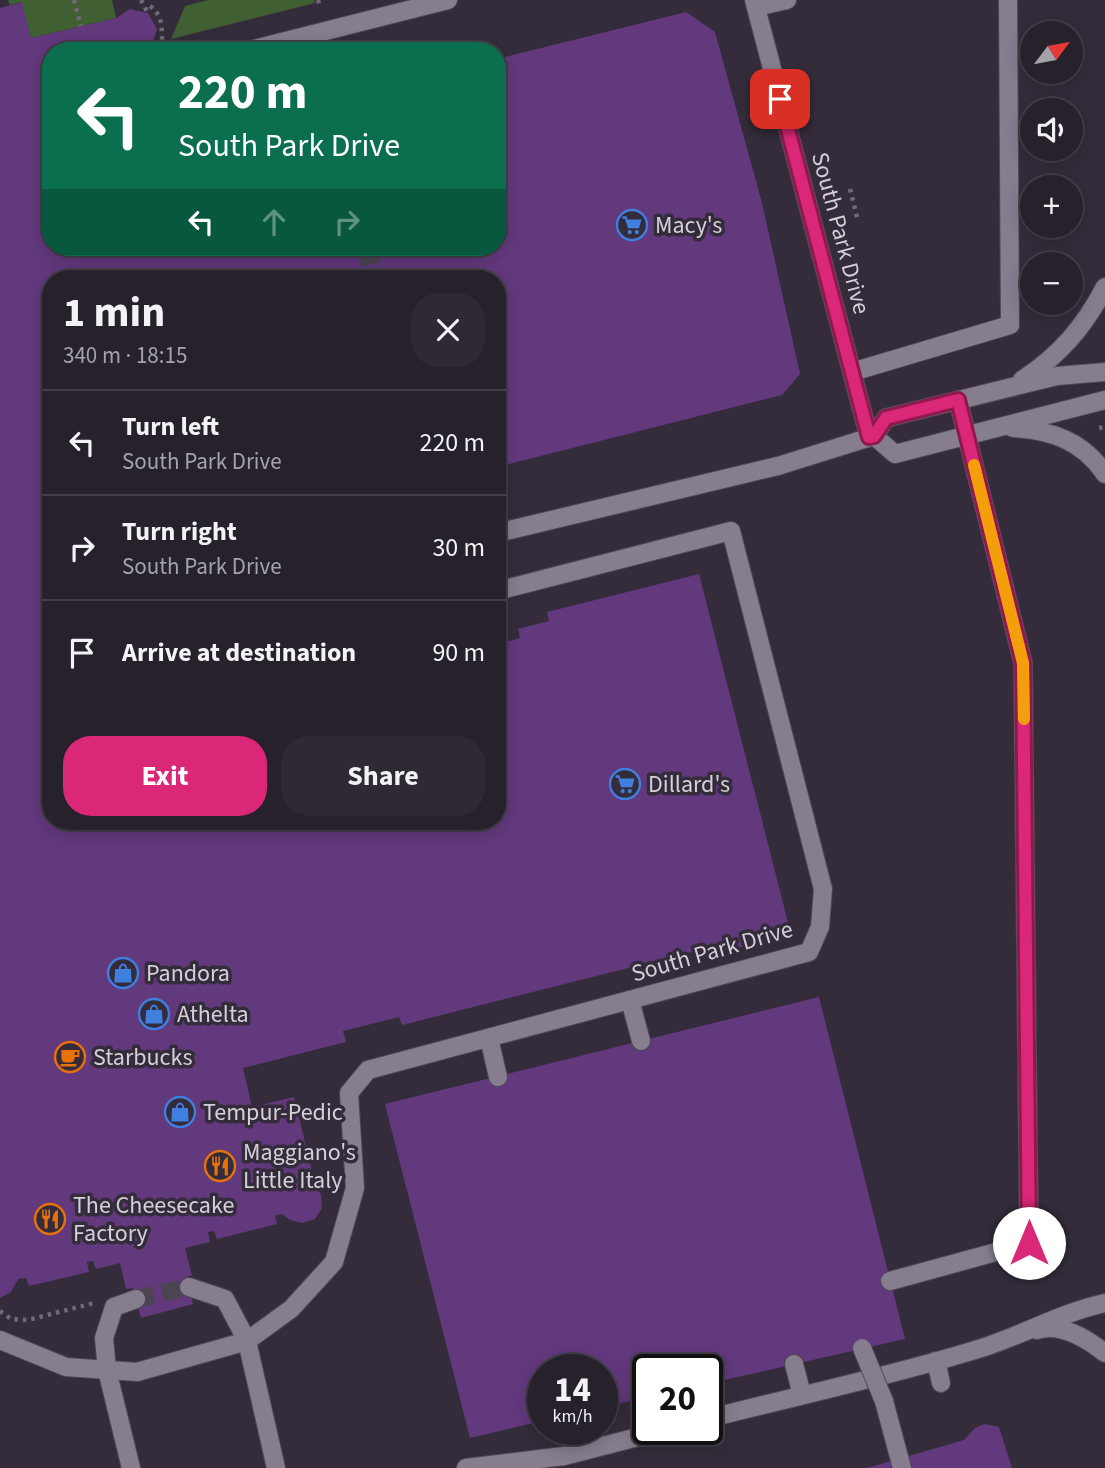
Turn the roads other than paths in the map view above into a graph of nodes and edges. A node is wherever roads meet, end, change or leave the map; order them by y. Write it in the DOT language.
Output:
graph roads {
  1 [pos="448,0"];
  2 [pos="787,0"];
  3 [pos="1008,0"];
  4 [pos="755,4"];
  5 [pos="312,42"];
  6 [pos="1105,288"];
  7 [pos="1105,372"];
  8 [pos="852,373"];
  9 [pos="1007,388"];
  10 [pos="958,400"];
  11 [pos="1105,400"];
  12 [pos="999,428"];
  13 [pos="967,436"];
  14 [pos="872,437"];
  15 [pos="1105,474"];
  16 [pos="506,531"];
  17 [pos="506,589"];
  18 [pos="630,1000"];
  19 [pos="489,1038"];
  20 [pos="641,1041"];
  21 [pos="498,1077"];
  22 [pos="890,1281"];
  23 [pos="189,1287"];
  24 [pos="136,1299"];
  25 [pos="1105,1303"];
  26 [pos="1021,1335"];
  27 [pos="0,1339"];
  28 [pos="247,1341"];
  29 [pos="862,1348"];
  30 [pos="1105,1353"];
  31 [pos="936,1361"];
  32 [pos="794,1364"];
  33 [pos="107,1370"];
  34 [pos="941,1384"];
  35 [pos="802,1395"];
  36 [pos="723,1413"];
  37 [pos="632,1438"];
  38 [pos="587,1445"];
  39 [pos="588,1450"];
  40 [pos="530,1465"];
  41 [pos="131,1468"];
  42 [pos="276,1468"];
  43 [pos="466,1468"];
  44 [pos="902,1468"];
  1 -- 5 [label="street"];
  2 -- 4 [label="street"];
  3 -- 8 [label="street"];
  4 -- 8 [label="street, South Park Drive"];
  6 -- 9 [label="street"];
  7 -- 9 [label="street"];
  8 -- 14 [label="street, South Park Drive"];
  9 -- 10 [label="street"];
  10 -- 13 [label="street"];
  10 -- 14 [label="street"];
  11 -- 12 [label="street"];
  12 -- 13 [label="street"];
  12 -- 15 [label="street"];
  13 -- 14 [label="street"];
  13 -- 22 [label="street"];
  14 -- 16 [label="street"];
  17 -- 18 [label="street, South Park Drive"];
  18 -- 19 [label="street, South Park Drive"];
  18 -- 20 [label="street"];
  19 -- 21 [label="street"];
  19 -- 28 [label="street, South Park Drive"];
  23 -- 28 [label="street"];
  24 -- 33 [label="street"];
  25 -- 26 [label="street"];
  26 -- 30 [label="street"];
  26 -- 31 [label="street"];
  27 -- 33 [label="street, South Park Drive"];
  28 -- 33 [label="street, South Park Drive"];
  28 -- 42 [label="street"];
  29 -- 44 [label="street, bridge"];
  31 -- 34 [label="street"];
  31 -- 35 [label="street"];
  32 -- 35 [label="street"];
  33 -- 41 [label="street"];
  35 -- 36 [label="street"];
  37 -- 39 [label="street"];
  38 -- 39 [label="street"];
  39 -- 40 [label="street"];
  40 -- 43 [label="street"];
}
